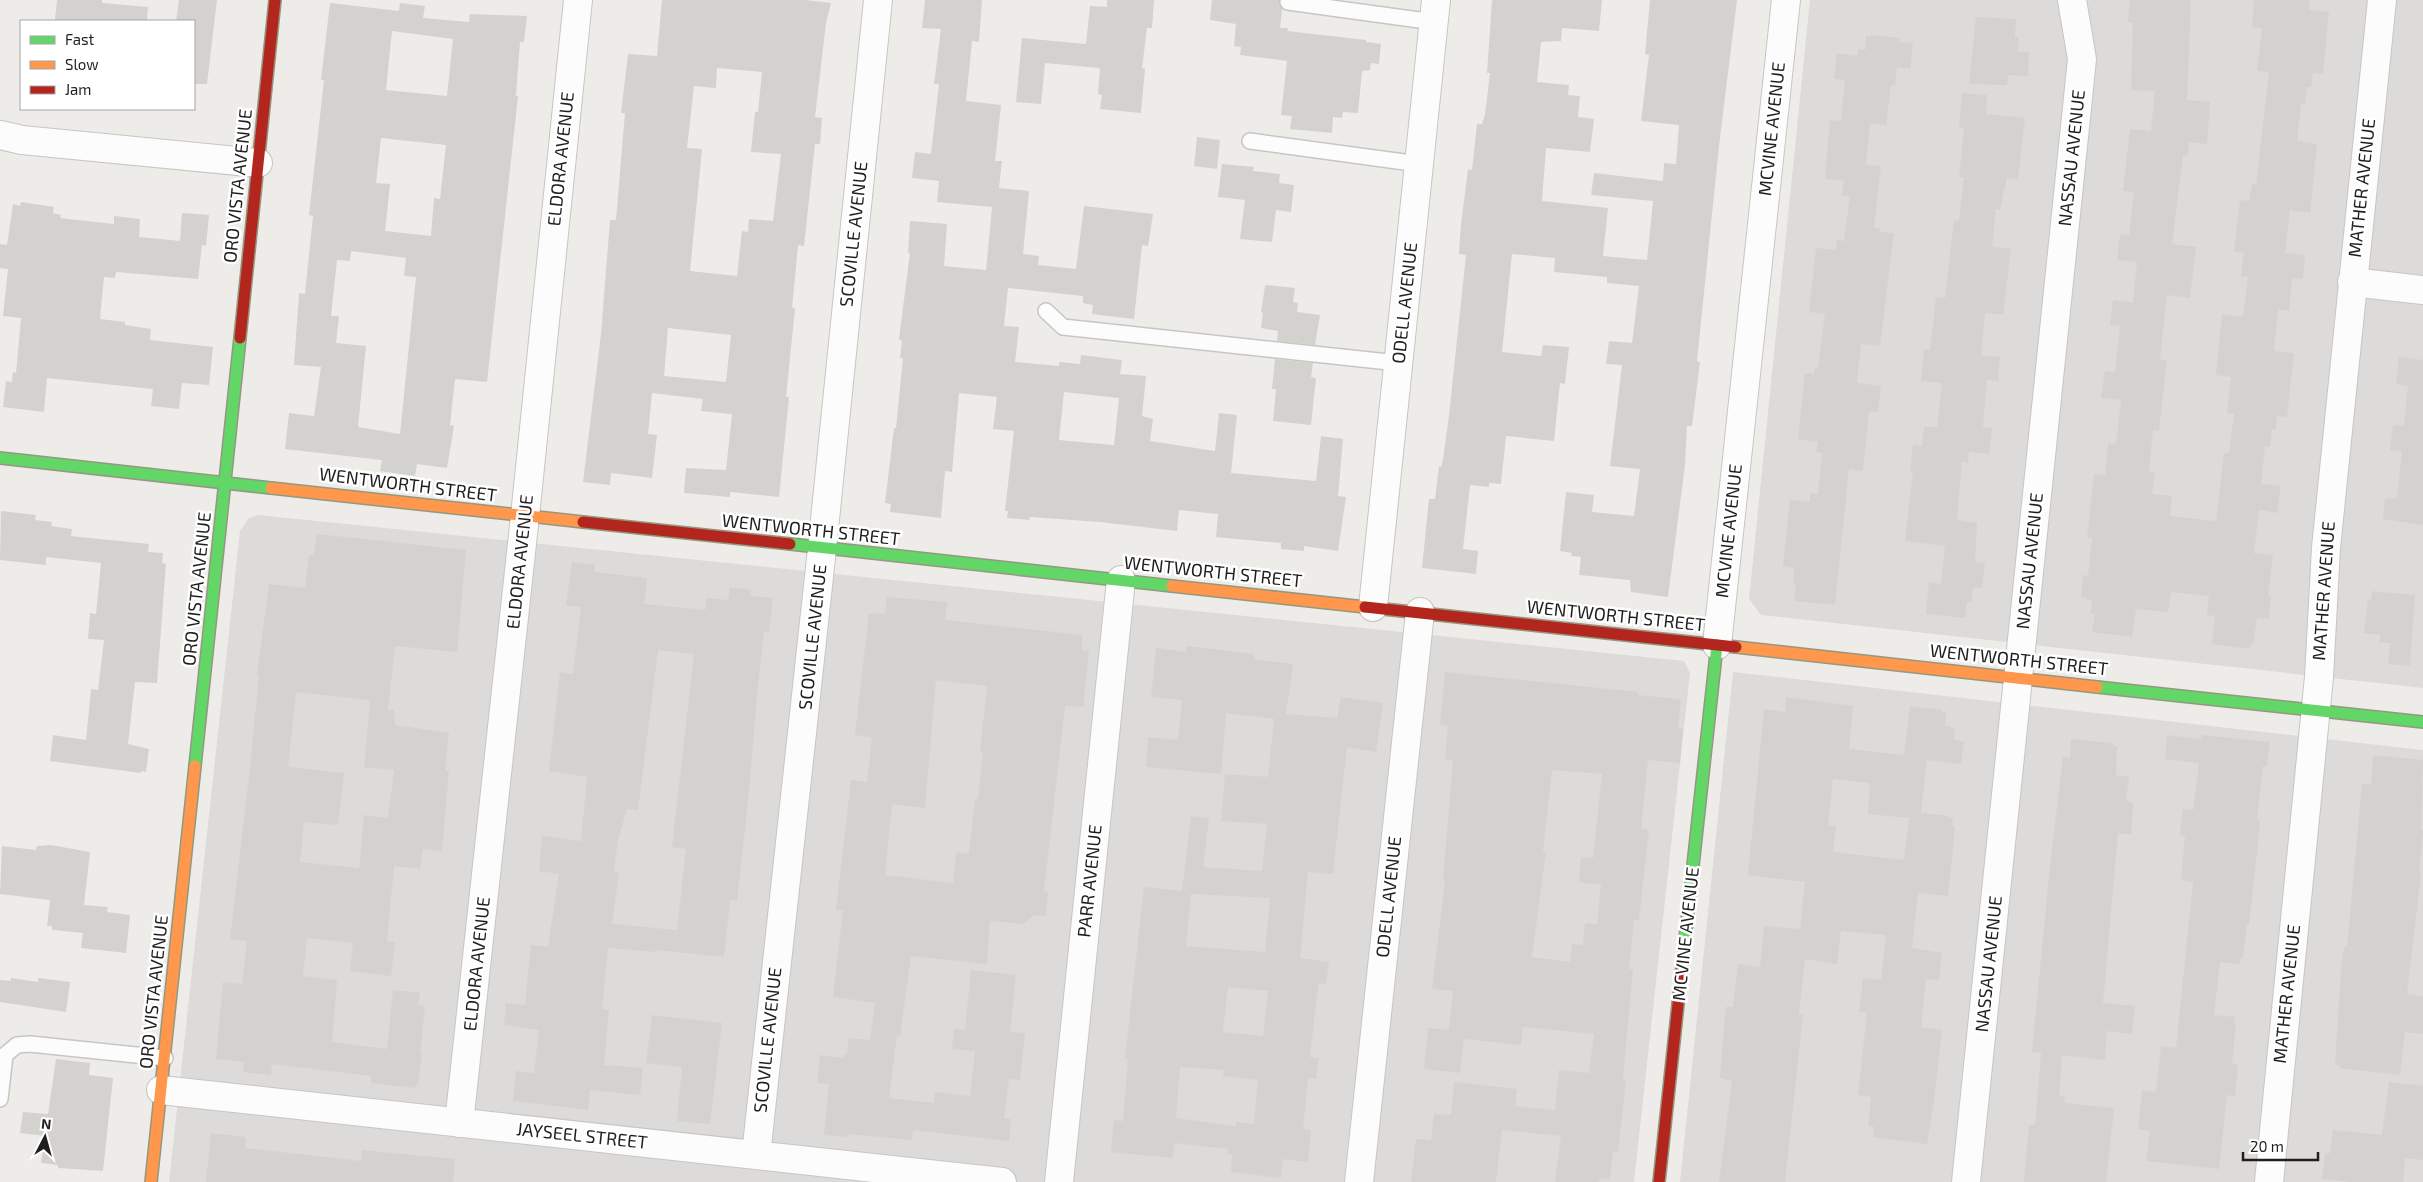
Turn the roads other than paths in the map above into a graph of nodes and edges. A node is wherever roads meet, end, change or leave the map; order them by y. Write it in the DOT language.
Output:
graph roads {
  1 [pos="275,0"];
  2 [pos="578,0"];
  3 [pos="878,0"];
  4 [pos="1786,0"];
  5 [pos="2072,0"];
  6 [pos="2382,0"];
  7 [pos="1288,2"];
  8 [pos="1435,11"];
  9 [pos="0,135"];
  10 [pos="1250,141"];
  11 [pos="258,163"];
  12 [pos="1419,164"];
  13 [pos="2352,282"];
  14 [pos="2423,290"];
  15 [pos="1046,311"];
  16 [pos="1398,363"];
  17 [pos="0,458"];
  18 [pos="226,481"];
  19 [pos="525,516"];
  20 [pos="822,549"];
  21 [pos="1121,580"];
  22 [pos="1373,607"];
  23 [pos="1420,612"];
  24 [pos="1717,645"];
  25 [pos="2018,678"];
  26 [pos="2315,710"];
  27 [pos="2423,722"];
  28 [pos="165,1058"];
  29 [pos="161,1090"];
  30 [pos="0,1098"];
  31 [pos="459,1123"];
  32 [pos="756,1155"];
  33 [pos="151,1182"];
  34 [pos="1002,1182"];
  35 [pos="1059,1182"];
  36 [pos="1359,1182"];
  37 [pos="1659,1182"];
  38 [pos="1966,1182"];
  39 [pos="2269,1182"];
  1 -- 11 [label="street, ORO VISTA AVENUE"];
  2 -- 19 [label="street, ELDORA AVENUE"];
  3 -- 20 [label="street, SCOVILLE AVENUE"];
  4 -- 24 [label="street, MCVINE AVENUE"];
  5 -- 25 [label="street, NASSAU AVENUE"];
  6 -- 13 [label="street, MATHER AVENUE"];
  7 -- 8 [label="lane"];
  8 -- 12 [label="street, ODELL AVENUE"];
  9 -- 11 [label="street"];
  10 -- 12 [label="lane"];
  11 -- 18 [label="street, ORO VISTA AVENUE"];
  12 -- 16 [label="street, ODELL AVENUE"];
  13 -- 14 [label="street"];
  13 -- 26 [label="street, MATHER AVENUE"];
  15 -- 16 [label="lane"];
  16 -- 22 [label="street, ODELL AVENUE"];
  17 -- 18 [label="street, WENTWORTH STREET"];
  18 -- 19 [label="street, WENTWORTH STREET"];
  18 -- 28 [label="street, ORO VISTA AVENUE"];
  19 -- 20 [label="street, WENTWORTH STREET"];
  19 -- 31 [label="street, ELDORA AVENUE"];
  20 -- 21 [label="street, WENTWORTH STREET"];
  20 -- 32 [label="street, SCOVILLE AVENUE"];
  21 -- 22 [label="street, WENTWORTH STREET"];
  21 -- 35 [label="street, PARR AVENUE"];
  22 -- 23 [label="street, WENTWORTH STREET"];
  23 -- 24 [label="street, WENTWORTH STREET"];
  23 -- 36 [label="street, ODELL AVENUE"];
  24 -- 25 [label="street, WENTWORTH STREET"];
  24 -- 37 [label="street, MCVINE AVENUE"];
  25 -- 26 [label="street, WENTWORTH STREET"];
  25 -- 38 [label="street, NASSAU AVENUE"];
  26 -- 27 [label="street, WENTWORTH STREET"];
  26 -- 39 [label="street, MATHER AVENUE"];
  28 -- 29 [label="street, ORO VISTA AVENUE"];
  28 -- 30 [label="lane"];
  29 -- 31 [label="street, JAYSEEL STREET"];
  29 -- 33 [label="street, ORO VISTA AVENUE"];
  31 -- 32 [label="street, JAYSEEL STREET"];
  32 -- 34 [label="street, JAYSEEL STREET"];
}
